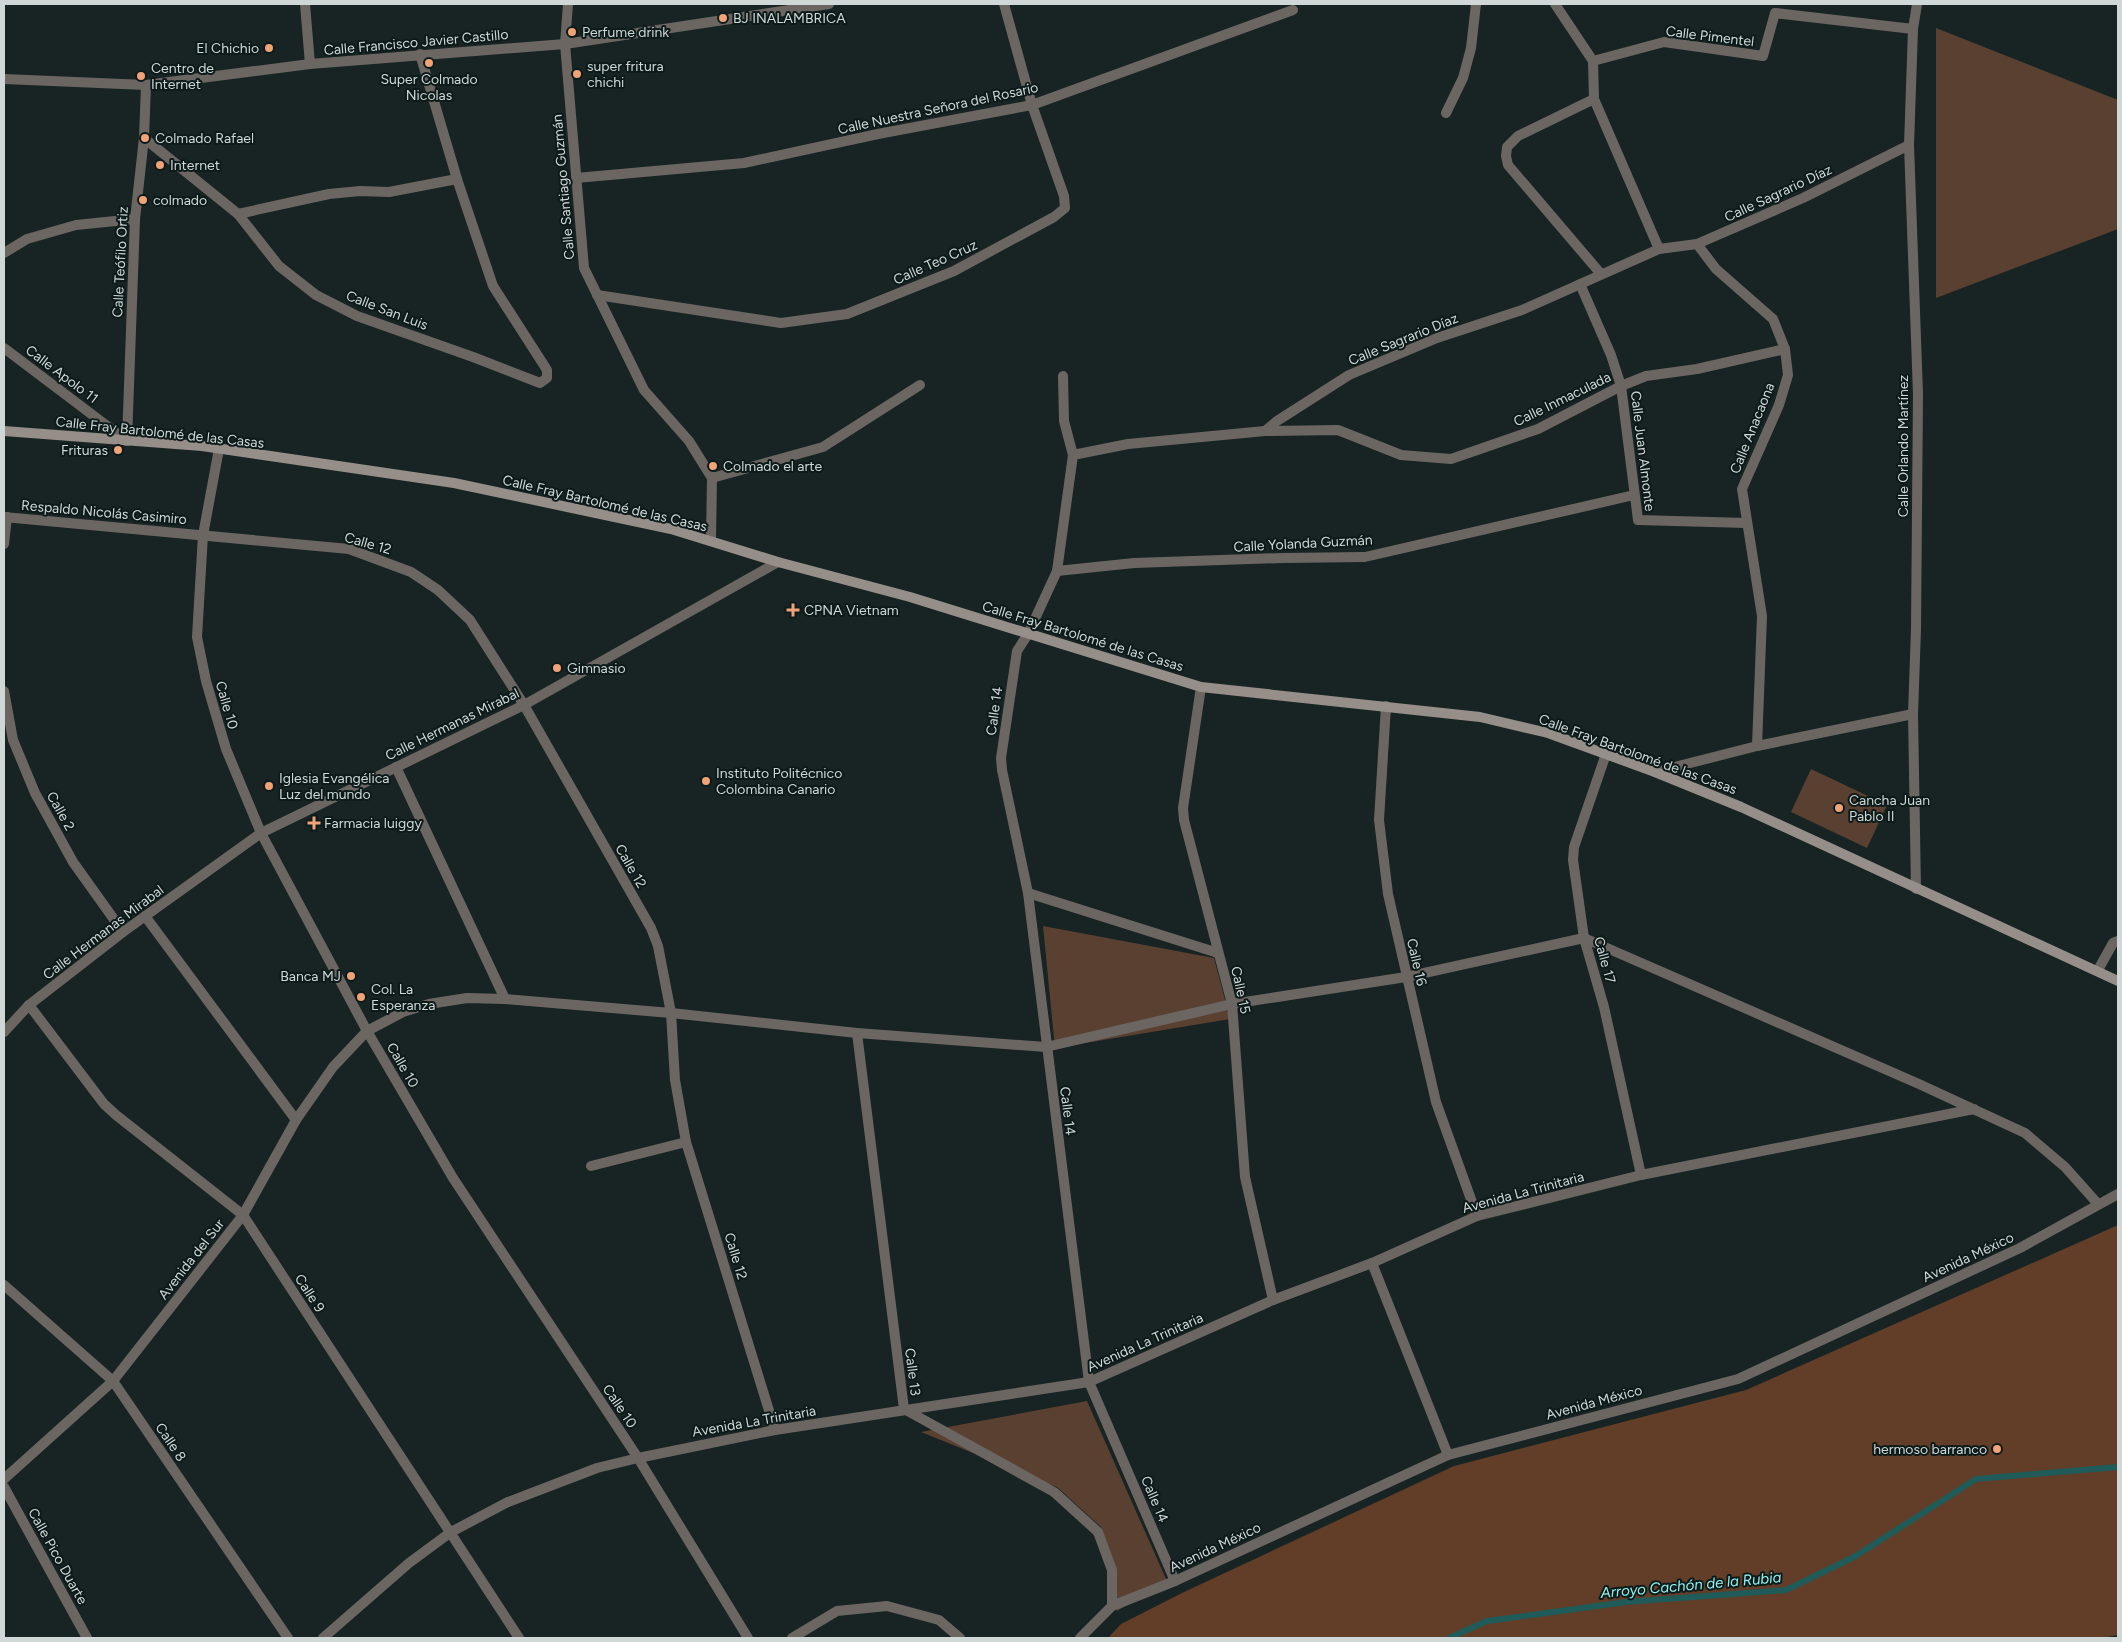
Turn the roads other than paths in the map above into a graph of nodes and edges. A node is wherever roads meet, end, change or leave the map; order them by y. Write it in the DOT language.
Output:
graph roads {
  1 [pos="305,4"];
  2 [pos="568,4"];
  3 [pos="829,4"];
  4 [pos="1004,4"];
  5 [pos="1476,4"];
  6 [pos="1555,4"];
  7 [pos="1918,4"];
  8 [pos="1293,10"];
  9 [pos="1913,29"];
  10 [pos="564,44"];
  11 [pos="420,54"];
  12 [pos="1593,62"];
  13 [pos="310,64"];
  14 [pos="4,79"];
  15 [pos="146,85"];
  16 [pos="1594,98"];
  17 [pos="1032,106"];
  18 [pos="1446,113"];
  19 [pos="144,138"];
  20 [pos="1909,145"];
  21 [pos="576,178"];
  22 [pos="457,179"];
  23 [pos="238,214"];
  24 [pos="135,219"];
  25 [pos="1697,244"];
  26 [pos="1660,249"];
  27 [pos="4,253"];
  28 [pos="1601,274"];
  29 [pos="1580,284"];
  30 [pos="597,295"];
  31 [pos="4,348"];
  32 [pos="1785,349"];
  33 [pos="1063,376"];
  34 [pos="920,385"];
  35 [pos="1621,386"];
  36 [pos="4,431"];
  37 [pos="1266,431"];
  38 [pos="127,441"];
  39 [pos="219,448"];
  40 [pos="1073,455"];
  41 [pos="712,478"];
  42 [pos="1634,495"];
  43 [pos="6,518"];
  44 [pos="1747,523"];
  45 [pos="203,535"];
  46 [pos="711,540"];
  47 [pos="4,544"];
  48 [pos="778,562"];
  49 [pos="1057,571"];
  50 [pos="1028,634"];
  51 [pos="1201,687"];
  52 [pos="4,691"];
  53 [pos="524,705"];
  54 [pos="1386,706"];
  55 [pos="1913,714"];
  56 [pos="1757,746"];
  57 [pos="1606,754"];
  58 [pos="396,767"];
  59 [pos="1655,772"];
  60 [pos="261,833"];
  61 [pos="1916,889"];
  62 [pos="1028,893"];
  63 [pos="145,916"];
  64 [pos="123,932"];
  65 [pos="1584,938"];
  66 [pos="2118,941"];
  67 [pos="1218,953"];
  68 [pos="2098,970"];
  69 [pos="1406,976"];
  70 [pos="2118,981"];
  71 [pos="505,999"];
  72 [pos="1232,1004"];
  73 [pos="29,1006"];
  74 [pos="670,1013"];
  75 [pos="367,1031"];
  76 [pos="4,1032"];
  77 [pos="857,1033"];
  78 [pos="1046,1047"];
  79 [pos="1974,1109"];
  80 [pos="296,1120"];
  81 [pos="686,1142"];
  82 [pos="590,1166"];
  83 [pos="1641,1175"];
  84 [pos="2118,1194"];
  85 [pos="2098,1204"];
  86 [pos="243,1215"];
  87 [pos="1477,1216"];
  88 [pos="1372,1263"];
  89 [pos="4,1285"];
  90 [pos="1273,1300"];
  91 [pos="113,1381"];
  92 [pos="1089,1382"];
  93 [pos="904,1409"];
  94 [pos="775,1430"];
  95 [pos="1448,1455"];
  96 [pos="638,1458"];
  97 [pos="4,1479"];
  98 [pos="4,1487"];
  99 [pos="452,1532"];
  100 [pos="1175,1581"];
  101 [pos="1112,1606"];
  102 [pos="88,1638"];
  103 [pos="288,1638"];
  104 [pos="323,1638"];
  105 [pos="519,1638"];
  106 [pos="748,1638"];
  107 [pos="792,1638"];
  108 [pos="960,1638"];
  109 [pos="1080,1638"];
  1 -- 13 [label="street"];
  2 -- 10 [label="street, Calle Santiago Guzmán"];
  3 -- 10 [label="street, Calle Francisco Javier Castillo"];
  4 -- 17 [label="street, Calle Teo Cruz"];
  5 -- 18 [label="street"];
  6 -- 12 [label="street"];
  7 -- 9 [label="street, Calle Orlando Martínez"];
  8 -- 17 [label="street, Calle Nuestra Señora del Rosario"];
  9 -- 12 [label="street, Calle Pimentel"];
  9 -- 20 [label="street, Calle Orlando Martínez"];
  10 -- 11 [label="street, Calle Francisco Javier Castillo"];
  10 -- 21 [label="street, Calle Santiago Guzmán"];
  11 -- 13 [label="street, Calle Francisco Javier Castillo"];
  11 -- 22 [label="street"];
  12 -- 16 [label="street"];
  13 -- 15 [label="street, Calle Francisco Javier Castillo"];
  14 -- 15 [label="street, Calle Francisco Javier Castillo"];
  15 -- 19 [label="street, Calle Teófilo Ortiz"];
  16 -- 26 [label="street"];
  16 -- 28 [label="street"];
  17 -- 21 [label="street, Calle Nuestra Señora del Rosario"];
  17 -- 30 [label="street, Calle Teo Cruz"];
  19 -- 23 [label="street, Calle San Luis"];
  19 -- 24 [label="street, Calle Teófilo Ortiz"];
  20 -- 25 [label="street, Calle Sagrario Díaz"];
  20 -- 55 [label="street, Calle Orlando Martínez"];
  21 -- 30 [label="street, Calle Santiago Guzmán"];
  22 -- 23 [label="street"];
  22 -- 23 [label="street, Calle San Luis"];
  24 -- 27 [label="street"];
  24 -- 38 [label="street, Calle Teófilo Ortiz"];
  25 -- 26 [label="street, Calle Sagrario Díaz"];
  25 -- 32 [label="street, Calle Anacaona"];
  26 -- 28 [label="street, Calle Sagrario Díaz"];
  28 -- 29 [label="street, Calle Sagrario Díaz"];
  29 -- 35 [label="street, Calle Juan Almonte"];
  29 -- 37 [label="street, Calle Sagrario Díaz"];
  30 -- 41 [label="street, Calle Santiago Guzmán"];
  31 -- 38 [label="street, Calle Apolo 11"];
  32 -- 35 [label="street, Calle Inmaculada"];
  32 -- 44 [label="street, Calle Anacaona"];
  33 -- 40 [label="street"];
  34 -- 41 [label="street"];
  35 -- 37 [label="street, Calle Inmaculada"];
  35 -- 42 [label="street, Calle Juan Almonte"];
  36 -- 38 [label="main road, Calle Fray Bartolomé de las Casas"];
  37 -- 40 [label="street"];
  38 -- 39 [label="main road, Calle Fray Bartolomé de las Casas"];
  39 -- 45 [label="street, Calle 10"];
  39 -- 46 [label="main road, Calle Fray Bartolomé de las Casas"];
  40 -- 49 [label="street"];
  41 -- 46 [label="street"];
  42 -- 44 [label="street, Calle Juan Almonte"];
  42 -- 49 [label="street, Calle Yolanda Guzmán"];
  43 -- 45 [label="street, Respaldo Nicolás Casimiro"];
  43 -- 47 [label="street"];
  44 -- 56 [label="street, Calle Anacaona"];
  45 -- 53 [label="street, Calle 12"];
  45 -- 60 [label="street, Calle 10"];
  46 -- 48 [label="main road, Calle Fray Bartolomé de las Casas"];
  48 -- 50 [label="main road, Calle Fray Bartolomé de las Casas"];
  48 -- 53 [label="street, Calle Hermanas Mirabal"];
  49 -- 50 [label="street"];
  50 -- 51 [label="main road, Calle Fray Bartolomé de las Casas"];
  50 -- 62 [label="street, Calle 14"];
  51 -- 54 [label="main road, Calle Fray Bartolomé de las Casas"];
  51 -- 67 [label="street, Calle 15"];
  52 -- 64 [label="street, Calle 2"];
  53 -- 58 [label="street, Calle Hermanas Mirabal"];
  53 -- 74 [label="street, Calle 12"];
  54 -- 57 [label="main road, Calle Fray Bartolomé de las Casas"];
  54 -- 69 [label="street, Calle 16"];
  55 -- 56 [label="street"];
  55 -- 61 [label="street, Calle Orlando Martínez"];
  56 -- 59 [label="street"];
  57 -- 59 [label="main road, Calle Fray Bartolomé de las Casas"];
  57 -- 65 [label="street, Calle 17"];
  58 -- 60 [label="street, Calle Hermanas Mirabal"];
  58 -- 71 [label="street"];
  59 -- 61 [label="main road, Calle Fray Bartolomé de las Casas"];
  60 -- 63 [label="street, Calle Hermanas Mirabal"];
  60 -- 75 [label="street, Calle 10"];
  61 -- 68 [label="main road, Calle Fray Bartolomé de las Casas"];
  62 -- 67 [label="street"];
  62 -- 78 [label="street, Calle 14"];
  63 -- 64 [label="street, Calle Hermanas Mirabal"];
  63 -- 80 [label="street"];
  64 -- 73 [label="street, Calle Hermanas Mirabal"];
  65 -- 69 [label="street, Avenida del Sur"];
  65 -- 79 [label="street"];
  65 -- 83 [label="street, Calle 17"];
  66 -- 68 [label="street"];
  67 -- 72 [label="street, Calle 15"];
  68 -- 70 [label="main road, Calle Fray Bartolomé de las Casas"];
  69 -- 72 [label="street, Avenida del Sur"];
  69 -- 87 [label="street, Calle 16"];
  71 -- 74 [label="street, Avenida del Sur"];
  71 -- 75 [label="street, Avenida del Sur"];
  72 -- 78 [label="street, Avenida del Sur"];
  72 -- 90 [label="street, Calle 15"];
  73 -- 76 [label="street, Calle Hermanas Mirabal"];
  73 -- 86 [label="street, Calle 9"];
  74 -- 77 [label="street, Avenida del Sur"];
  74 -- 81 [label="street, Calle 12"];
  75 -- 80 [label="street, Avenida del Sur"];
  75 -- 96 [label="street, Calle 10"];
  77 -- 78 [label="street, Avenida del Sur"];
  77 -- 93 [label="street, Calle 13"];
  78 -- 92 [label="street, Calle 14"];
  79 -- 83 [label="street, Avenida La Trinitaria"];
  79 -- 85 [label="street"];
  80 -- 86 [label="street, Avenida del Sur"];
  81 -- 82 [label="street"];
  81 -- 94 [label="street, Calle 12"];
  83 -- 87 [label="street, Avenida La Trinitaria"];
  84 -- 85 [label="street, Avenida México"];
  85 -- 95 [label="street, Avenida México"];
  86 -- 91 [label="street, Avenida del Sur"];
  86 -- 99 [label="street, Calle 9"];
  87 -- 88 [label="street, Avenida La Trinitaria"];
  88 -- 90 [label="street, Avenida La Trinitaria"];
  88 -- 95 [label="street"];
  89 -- 91 [label="street, Calle 8"];
  90 -- 92 [label="street, Avenida La Trinitaria"];
  91 -- 97 [label="street, Avenida del Sur"];
  91 -- 103 [label="street, Calle 8"];
  92 -- 93 [label="street, Avenida La Trinitaria"];
  92 -- 100 [label="street, Calle 14"];
  93 -- 94 [label="street, Avenida La Trinitaria"];
  93 -- 101 [label="street, Calle 13"];
  94 -- 96 [label="street, Avenida La Trinitaria"];
  95 -- 100 [label="street, Avenida México"];
  96 -- 99 [label="street, Avenida La Trinitaria"];
  96 -- 106 [label="street, Calle 10"];
  98 -- 102 [label="street, Calle Pico Duarte"];
  99 -- 104 [label="street, Avenida La Trinitaria"];
  99 -- 105 [label="street, Calle 9"];
  100 -- 101 [label="street, Avenida México"];
  101 -- 109 [label="street, Avenida México"];
  107 -- 108 [label="street"];
}
